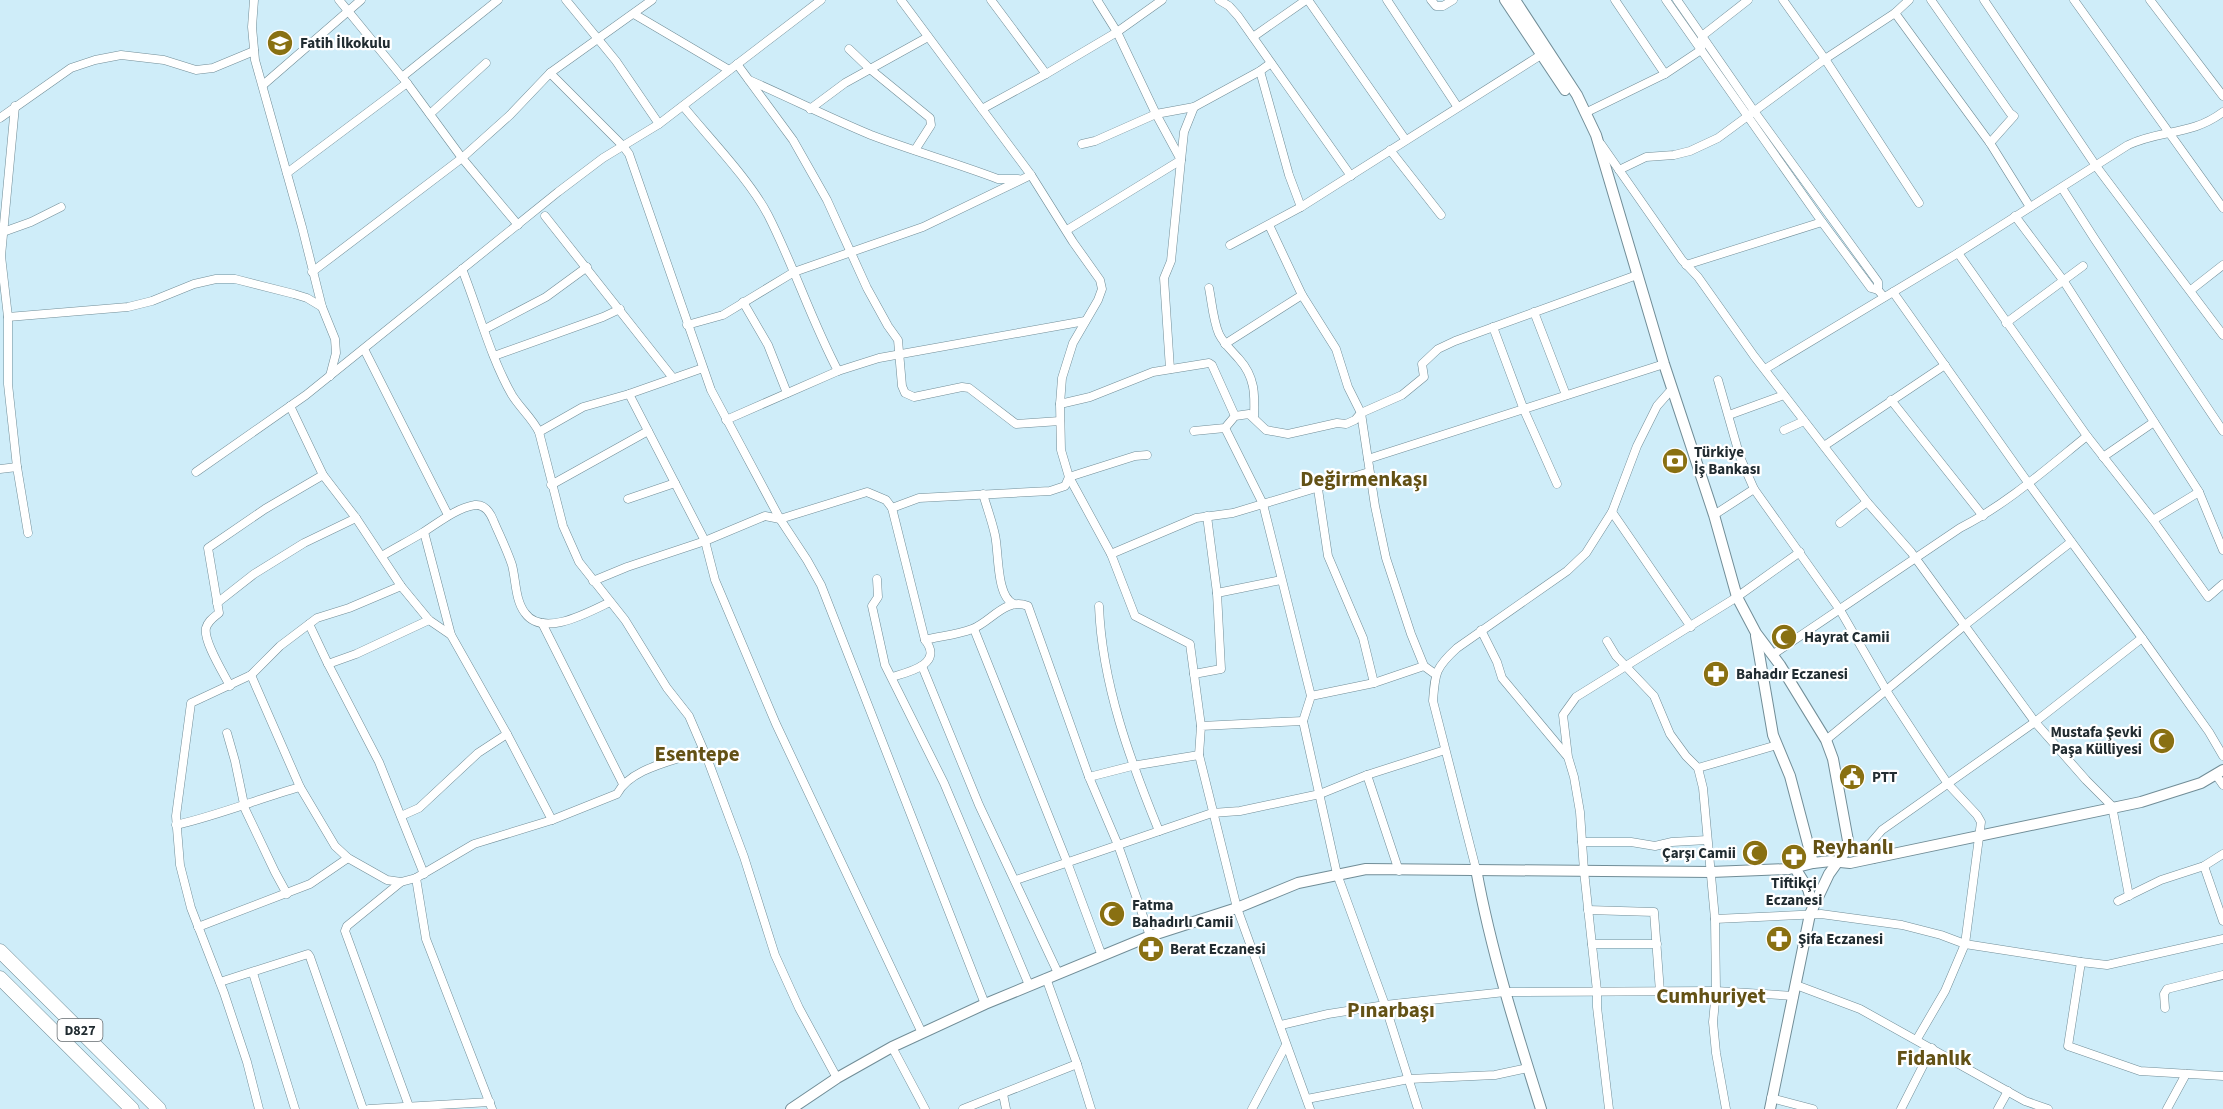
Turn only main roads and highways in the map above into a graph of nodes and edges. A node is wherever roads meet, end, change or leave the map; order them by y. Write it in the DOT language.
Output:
graph roads {
  1 [pos="1505,0"];
  2 [pos="1515,0"];
  3 [pos="1545,52"];
  4 [pos="1596,135"];
  5 [pos="1756,633"];
  6 [pos="2219,772"];
  7 [pos="1849,846"];
  8 [pos="1868,855"];
  9 [pos="1840,861"];
  10 [pos="1813,863"];
  11 [pos="1795,868"];
  12 [pos="1476,869"];
  13 [pos="1812,910"];
  14 [pos="0,951"];
  15 [pos="0,978"];
  16 [pos="1771,1104"];
  17 [pos="796,1107"];
  18 [pos="132,1109"];
  19 [pos="159,1109"];
  20 [pos="1541,1109"];
  1 -- 3 [label="main road"];
  2 -- 3 [label="main road"];
  3 -- 4 [label="main road"];
  3 -- 4 [label="main road"];
  4 -- 5 [label="main road"];
  5 -- 7 [label="main road"];
  5 -- 10 [label="main road"];
  6 -- 8 [label="main road"];
  7 -- 8 [label="main road"];
  7 -- 9 [label="main road"];
  8 -- 9 [label="main road"];
  9 -- 10 [label="main road"];
  9 -- 13 [label="main road"];
  10 -- 11 [label="main road"];
  11 -- 12 [label="main road"];
  11 -- 13 [label="main road"];
  12 -- 17 [label="main road"];
  12 -- 20 [label="main road"];
  13 -- 16 [label="main road"];
  14 -- 19 [label="highway, D827"];
  15 -- 18 [label="highway, D827"];
}
